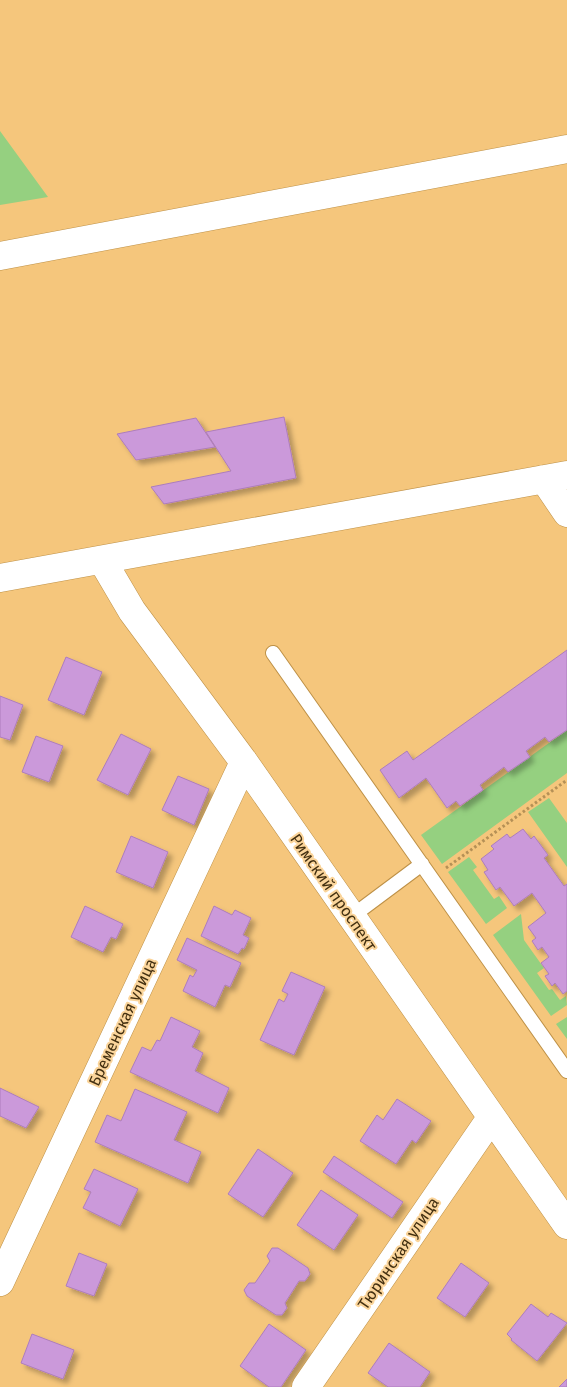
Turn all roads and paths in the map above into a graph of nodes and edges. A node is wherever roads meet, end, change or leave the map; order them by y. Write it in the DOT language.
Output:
graph roads {
  1 [pos="567,149"];
  2 [pos="0,256"];
  3 [pos="555,477"];
  4 [pos="567,512"];
  5 [pos="102,560"];
  6 [pos="0,578"];
  7 [pos="273,653"];
  8 [pos="244,762"];
  9 [pos="567,780"];
  10 [pos="422,864"];
  11 [pos="432,879"];
  12 [pos="351,917"];
  13 [pos="567,1071"];
  14 [pos="491,1118"];
  15 [pos="567,1225"];
  16 [pos="0,1282"];
  17 [pos="306,1387"];
  1 -- 2 [label="street"];
  3 -- 4 [label="street"];
  3 -- 5 [label="street"];
  5 -- 6 [label="street"];
  5 -- 8 [label="street, Римский проспект"];
  7 -- 10 [label="lane"];
  8 -- 12 [label="street, Римский проспект"];
  8 -- 16 [label="street, Бременская улица"];
  9 -- 11 [label="path"];
  10 -- 11 [label="lane"];
  10 -- 12 [label="lane"];
  11 -- 13 [label="lane"];
  12 -- 14 [label="street, Римский проспект"];
  14 -- 15 [label="street, Римский проспект"];
  14 -- 17 [label="street, Тюринская улица"];
}
